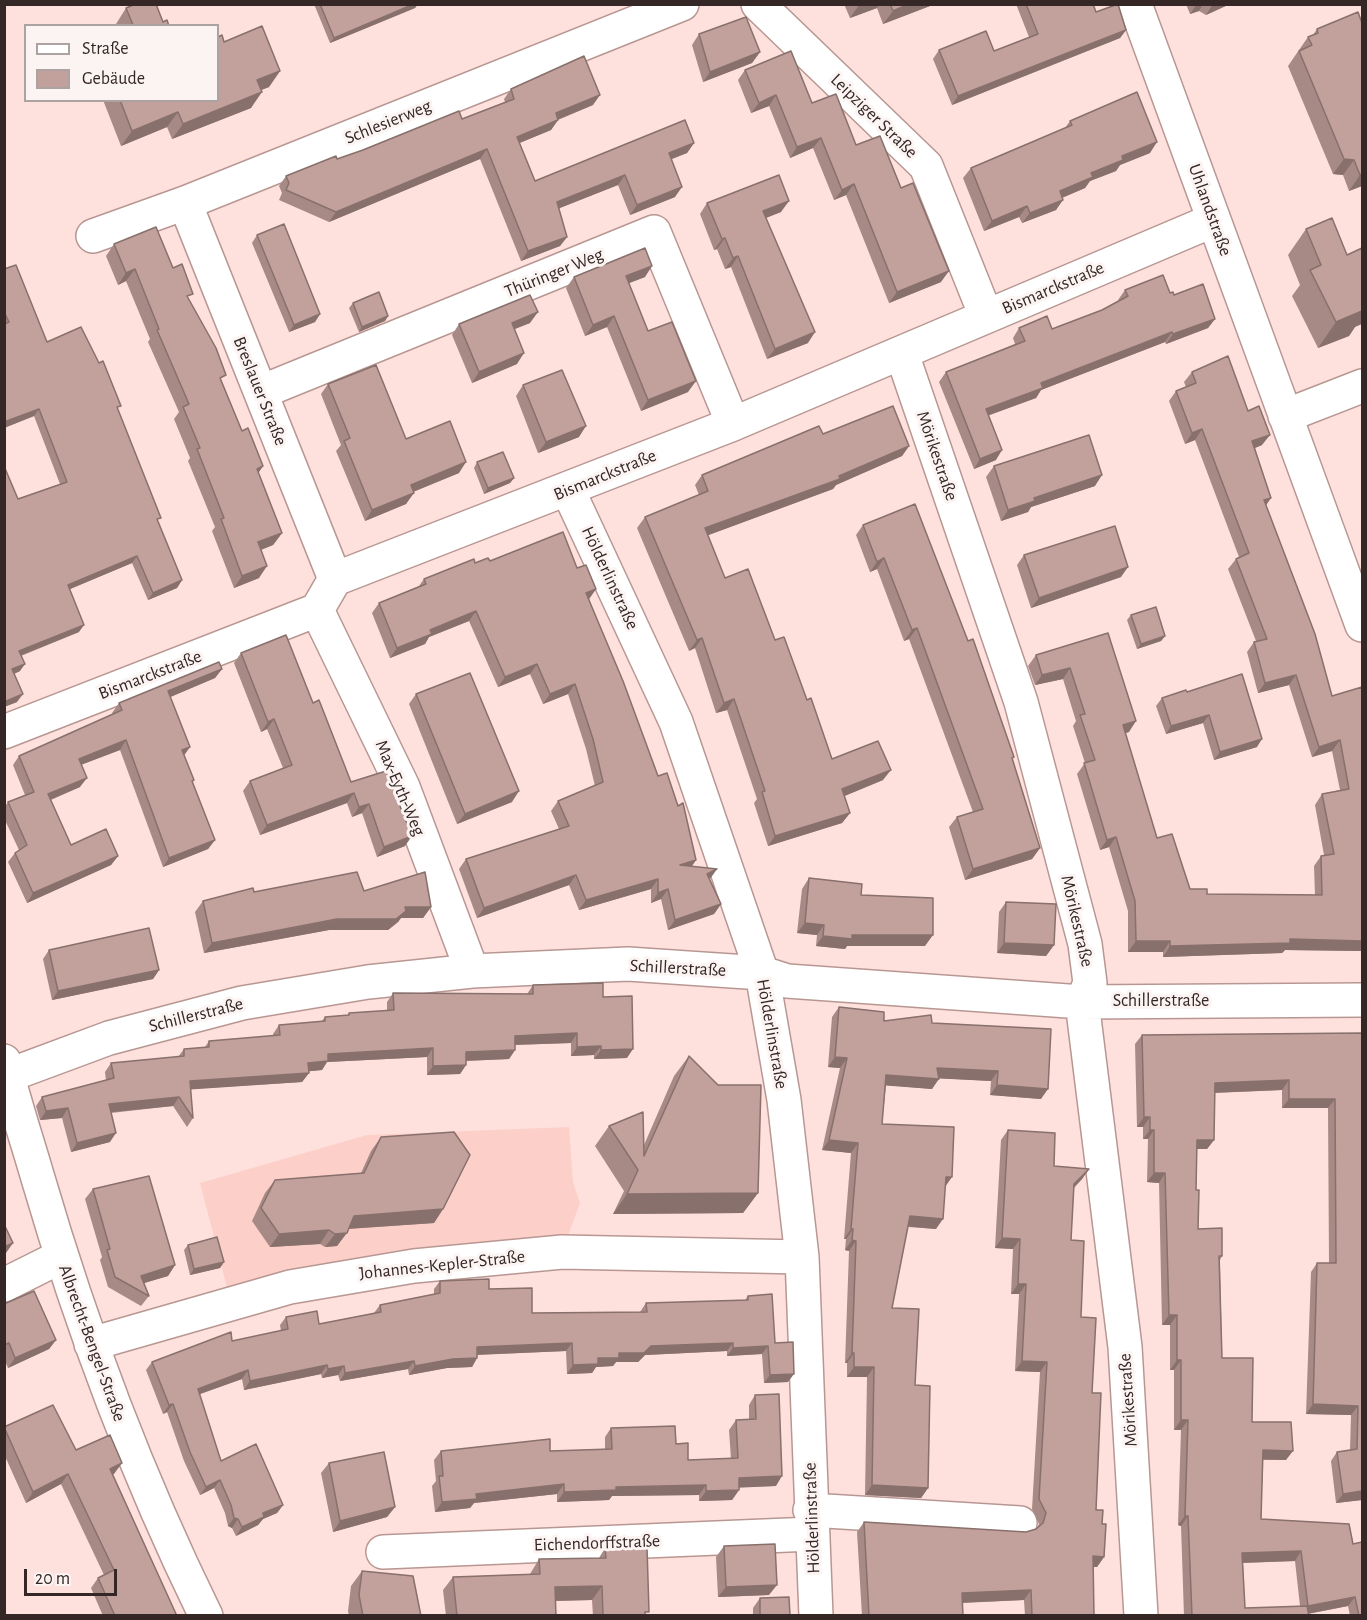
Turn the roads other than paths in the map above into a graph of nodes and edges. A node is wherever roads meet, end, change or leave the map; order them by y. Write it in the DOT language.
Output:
graph roads {
  1 [pos="682,4"];
  2 [pos="758,4"];
  3 [pos="1135,4"];
  4 [pos="185,203"];
  5 [pos="1214,220"];
  6 [pos="93,236"];
  7 [pos="986,316"];
  8 [pos="902,354"];
  9 [pos="1362,386"];
  10 [pos="261,392"];
  11 [pos="1285,416"];
  12 [pos="733,424"];
  13 [pos="568,490"];
  14 [pos="335,579"];
  15 [pos="317,610"];
  16 [pos="1362,625"];
  17 [pos="4,732"];
  18 [pos="472,970"];
  19 [pos="762,973"];
  20 [pos="1362,1000"];
  21 [pos="1082,1002"];
  22 [pos="6,1071"];
  23 [pos="60,1257"];
  24 [pos="802,1257"];
  25 [pos="4,1285"];
  26 [pos="91,1344"];
  27 [pos="811,1522"];
  28 [pos="1020,1523"];
  29 [pos="383,1552"];
  30 [pos="206,1616"];
  31 [pos="816,1616"];
  32 [pos="1142,1616"];
  1 -- 4 [label="street, Schlesierweg"];
  2 -- 7 [label="street, Leipziger Straße"];
  3 -- 5 [label="street, Uhlandstraße"];
  4 -- 6 [label="street, Schlesierweg"];
  4 -- 10 [label="street, Breslauer Straße"];
  5 -- 7 [label="street, Bismarckstraße"];
  5 -- 11 [label="street, Uhlandstraße"];
  7 -- 8 [label="street, Bismarckstraße"];
  8 -- 12 [label="street, Bismarckstraße"];
  8 -- 21 [label="street, Mörikestraße"];
  9 -- 11 [label="street"];
  10 -- 12 [label="street, Thüringer Weg"];
  10 -- 14 [label="street, Breslauer Straße"];
  11 -- 16 [label="street, Uhlandstraße"];
  12 -- 13 [label="street, Bismarckstraße"];
  13 -- 14 [label="street, Bismarckstraße"];
  13 -- 19 [label="street, Hölderlinstraße"];
  14 -- 15 [label="street"];
  15 -- 17 [label="street, Bismarckstraße"];
  15 -- 18 [label="street, Max-Eyth-Weg"];
  18 -- 19 [label="street, Schillerstraße"];
  18 -- 22 [label="street, Schillerstraße"];
  19 -- 21 [label="street, Schillerstraße"];
  19 -- 24 [label="street, Hölderlinstraße"];
  20 -- 21 [label="street, Schillerstraße"];
  21 -- 32 [label="street, Mörikestraße"];
  22 -- 23 [label="street, Albrecht-Bengel-Straße"];
  23 -- 25 [label="street"];
  23 -- 26 [label="street, Albrecht-Bengel-Straße"];
  24 -- 26 [label="street, Johannes-Kepler-Straße"];
  24 -- 27 [label="street, Hölderlinstraße"];
  26 -- 30 [label="street, Albrecht-Bengel-Straße"];
  27 -- 28 [label="street, Eichendorffstraße"];
  27 -- 29 [label="street, Eichendorffstraße"];
  27 -- 31 [label="street, Hölderlinstraße"];
}
